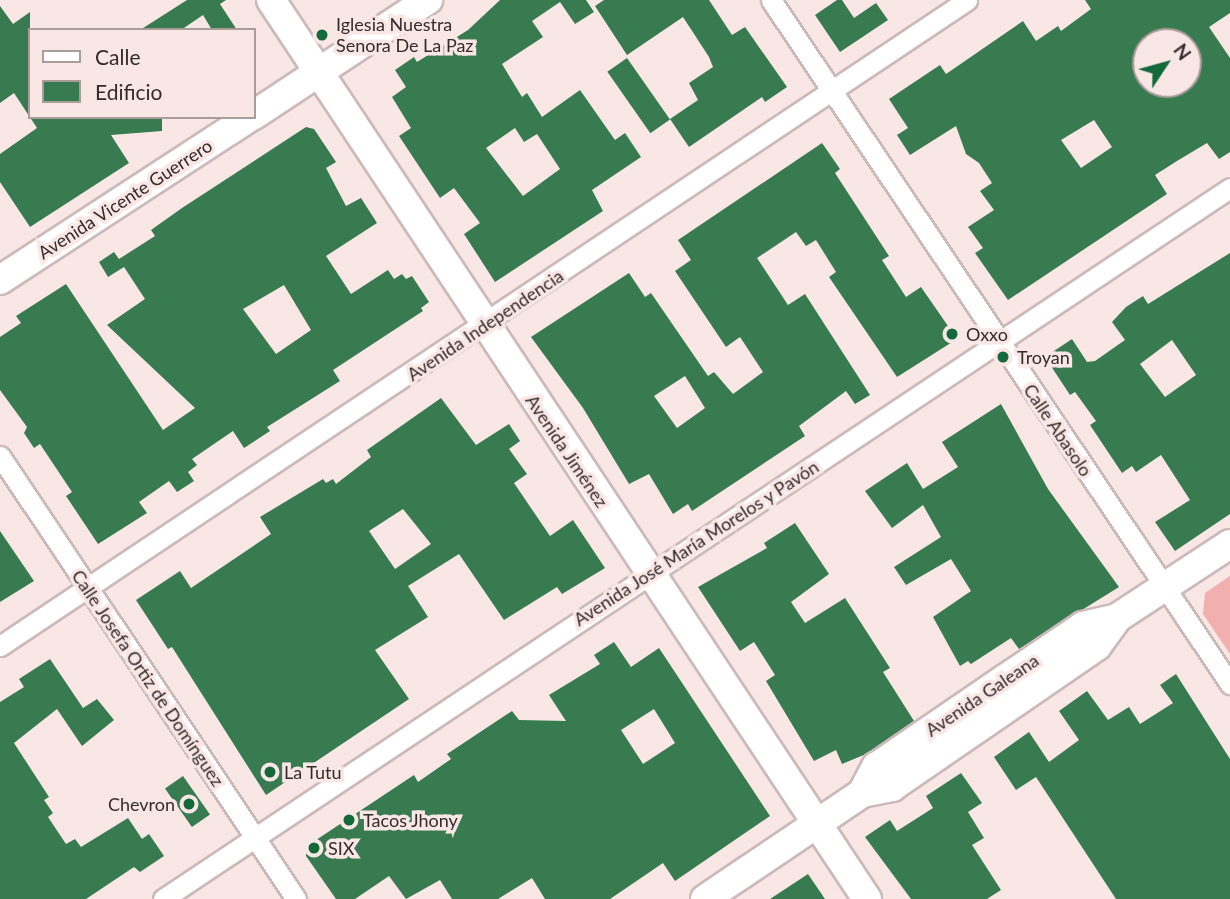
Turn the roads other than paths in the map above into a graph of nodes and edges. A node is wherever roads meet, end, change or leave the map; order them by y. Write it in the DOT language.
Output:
graph roads {
  1 [pos="271,0"];
  2 [pos="428,0"];
  3 [pos="771,0"];
  4 [pos="967,0"];
  5 [pos="319,73"];
  6 [pos="831,91"];
  7 [pos="256,113"];
  8 [pos="247,119"];
  9 [pos="1230,188"];
  10 [pos="0,280"];
  11 [pos="485,327"];
  12 [pos="1000,344"];
  13 [pos="0,456"];
  14 [pos="1230,544"];
  15 [pos="649,573"];
  16 [pos="1165,587"];
  17 [pos="87,589"];
  18 [pos="0,646"];
  19 [pos="1230,684"];
  20 [pos="816,824"];
  21 [pos="255,838"];
  22 [pos="163,899"];
  23 [pos="296,899"];
  24 [pos="705,899"];
  25 [pos="867,899"];
  1 -- 5 [label="street, Avenida Jiménez"];
  2 -- 5 [label="street, Avenida Vicente Guerrero"];
  3 -- 6 [label="street, Calle Abasolo"];
  4 -- 6 [label="street, Avenida Independencia"];
  5 -- 7 [label="street, Avenida Vicente Guerrero"];
  5 -- 11 [label="street, Avenida Jiménez"];
  6 -- 11 [label="street, Avenida Independencia"];
  6 -- 12 [label="street, Calle Abasolo"];
  8 -- 10 [label="street, Avenida Vicente Guerrero"];
  9 -- 12 [label="street, Avenida José María Morelos y Pavón"];
  11 -- 15 [label="street, Avenida Jiménez"];
  11 -- 17 [label="street, Avenida Independencia"];
  12 -- 15 [label="street, Avenida José María Morelos y Pavón"];
  12 -- 16 [label="street, Calle Abasolo"];
  13 -- 17 [label="street, Calle Josefa Ortiz de Domínguez"];
  14 -- 16 [label="street, Avenida Galeana"];
  15 -- 20 [label="street, Avenida Jiménez"];
  15 -- 21 [label="street, Avenida José María Morelos y Pavón"];
  16 -- 19 [label="street, Calle Abasolo"];
  16 -- 20 [label="street, Avenida Galeana"];
  17 -- 18 [label="street, Avenida Independencia"];
  17 -- 21 [label="street, Calle Josefa Ortiz de Domínguez"];
  20 -- 24 [label="street, Avenida Galeana"];
  20 -- 25 [label="street, Avenida Jiménez"];
  21 -- 22 [label="street, Avenida José María Morelos y Pavón"];
  21 -- 23 [label="street, Calle Josefa Ortiz de Domínguez"];
}
